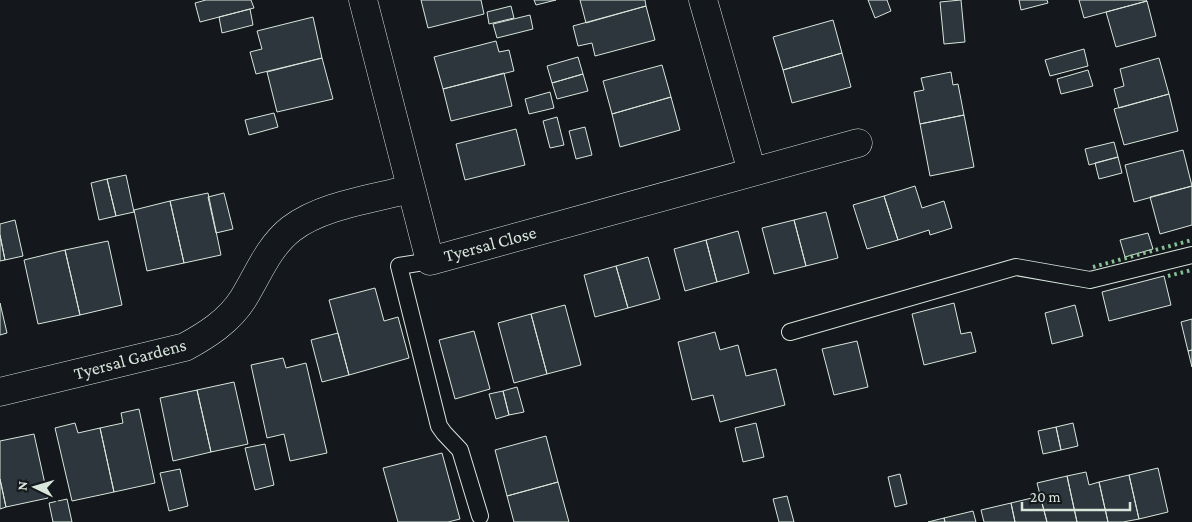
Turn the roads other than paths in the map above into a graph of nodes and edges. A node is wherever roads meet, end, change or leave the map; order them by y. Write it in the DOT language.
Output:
graph roads {
  1 [pos="363,0"];
  2 [pos="703,0"];
  3 [pos="858,143"];
  4 [pos="752,172"];
  5 [pos="410,189"];
  6 [pos="1192,255"];
  7 [pos="430,261"];
  8 [pos="790,332"];
  9 [pos="0,392"];
  10 [pos="480,516"];
  1 -- 5 [label="street, Tyersal Close"];
  2 -- 4 [label="street"];
  3 -- 4 [label="street, Tyersal Close"];
  4 -- 7 [label="street, Tyersal Close"];
  5 -- 7 [label="street, Tyersal Close"];
  5 -- 9 [label="street, Tyersal Gardens"];
  6 -- 8 [label="lane"];
  7 -- 10 [label="lane"];
}
